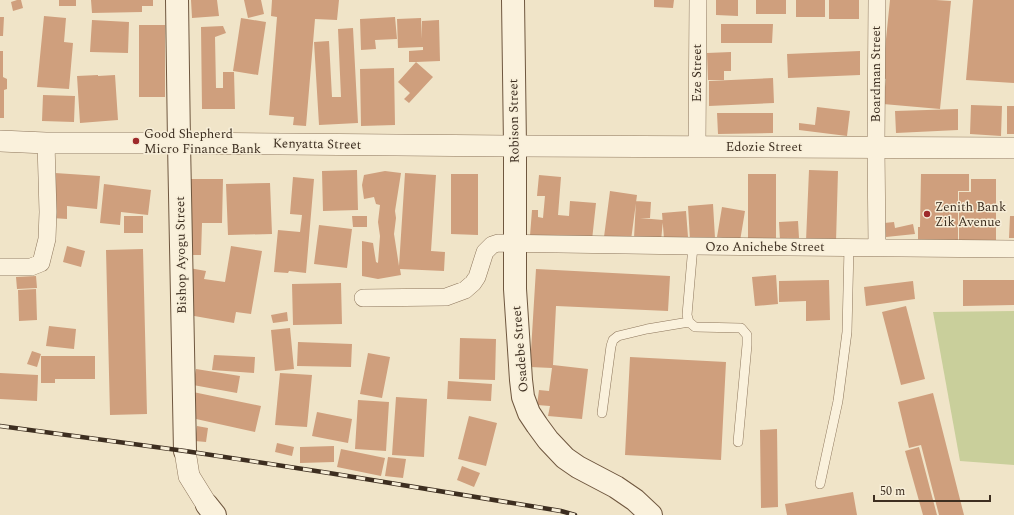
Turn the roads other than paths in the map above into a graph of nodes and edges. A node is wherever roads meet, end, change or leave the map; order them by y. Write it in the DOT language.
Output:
graph roads {
  1 [pos="178,0"];
  2 [pos="512,0"];
  3 [pos="698,0"];
  4 [pos="877,0"];
  5 [pos="0,141"];
  6 [pos="46,143"];
  7 [pos="179,143"];
  8 [pos="515,146"];
  9 [pos="697,147"];
  10 [pos="876,147"];
  11 [pos="1014,148"];
  12 [pos="515,242"];
  13 [pos="693,246"];
  14 [pos="849,247"];
  15 [pos="877,248"];
  16 [pos="1014,249"];
  17 [pos="0,267"];
  18 [pos="364,298"];
  19 [pos="689,322"];
  20 [pos="602,413"];
  21 [pos="738,442"];
  22 [pos="185,451"];
  23 [pos="820,484"];
  24 [pos="211,510"];
  25 [pos="651,515"];
  1 -- 7 [label="main road, Bishop Ayogu Street"];
  2 -- 8 [label="main road, Robison Street"];
  3 -- 9 [label="street, Eze Street"];
  4 -- 10 [label="street, Boardman Street"];
  5 -- 6 [label="street, Kenyatta Street"];
  6 -- 7 [label="street, Kenyatta Street"];
  6 -- 17 [label="street"];
  7 -- 8 [label="street, Kenyatta Street"];
  7 -- 22 [label="main road, Bishop Ayogu Street"];
  8 -- 9 [label="street, Edozie Street"];
  8 -- 12 [label="main road, Robison Street"];
  9 -- 10 [label="street, Edozie Street"];
  10 -- 11 [label="street, Edozie Street"];
  10 -- 15 [label="street, Boardman Street"];
  12 -- 13 [label="street, Ozo Anichebe Street"];
  12 -- 18 [label="street, Ozo Anichebe Street"];
  12 -- 25 [label="main road, Osadebe Street"];
  13 -- 14 [label="street, Ozo Anichebe Street"];
  13 -- 19 [label="lane"];
  14 -- 15 [label="street, Ozo Anichebe Street"];
  14 -- 23 [label="lane"];
  15 -- 16 [label="street, Ozo Anichebe Street"];
  19 -- 20 [label="lane"];
  19 -- 21 [label="lane"];
  22 -- 24 [label="street, Bishop Ayogu Street"];
}
